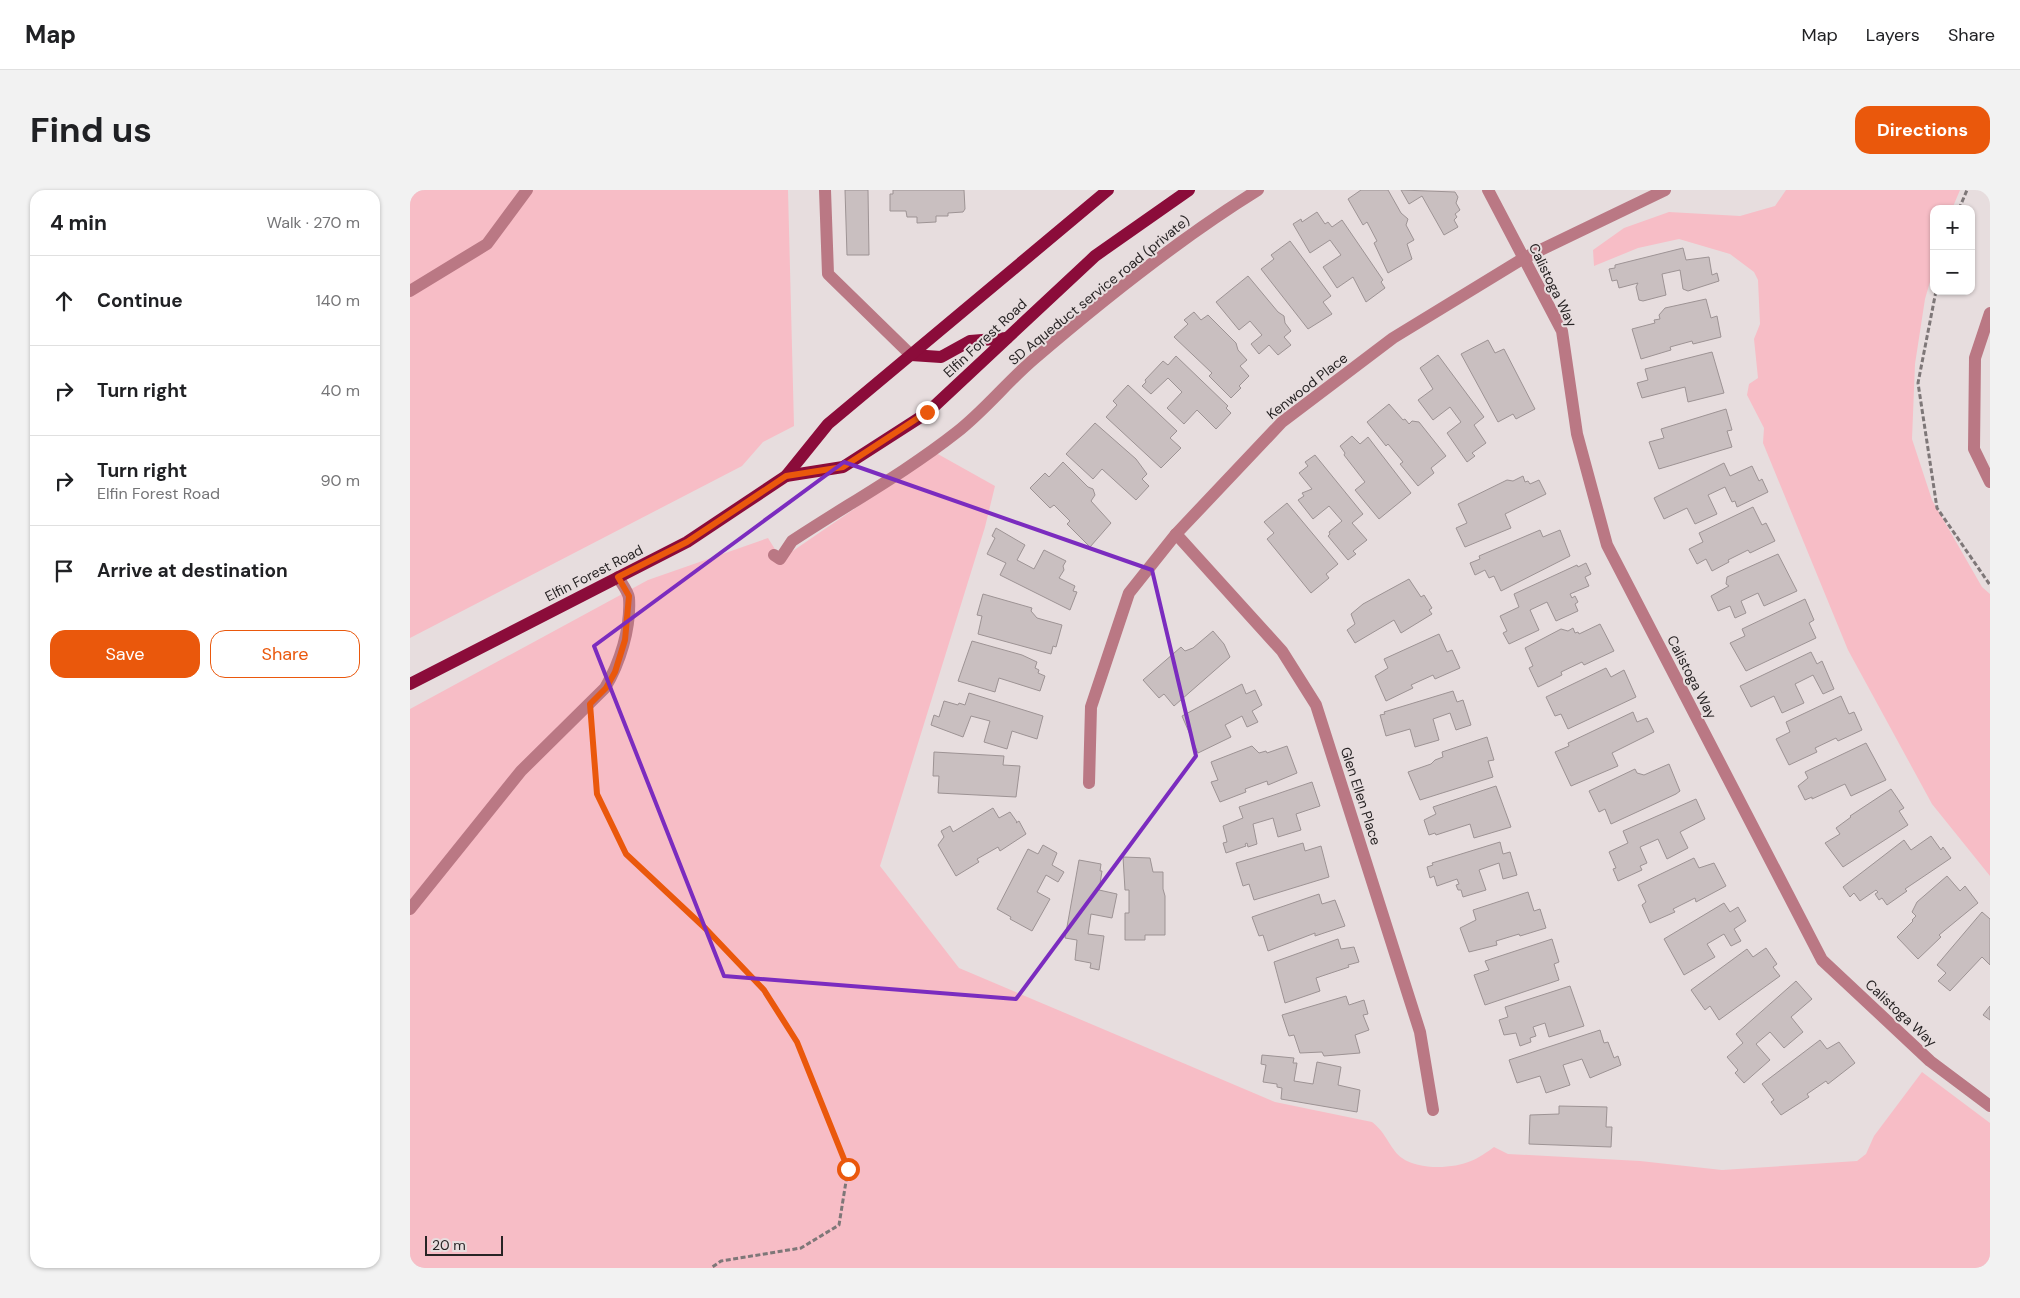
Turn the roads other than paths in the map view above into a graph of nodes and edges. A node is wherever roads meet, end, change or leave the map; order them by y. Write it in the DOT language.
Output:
graph roads {
  1 [pos="527,190"];
  2 [pos="825,190"];
  3 [pos="1108,190"];
  4 [pos="1189,190"];
  5 [pos="1258,190"];
  6 [pos="1488,190"];
  7 [pos="1666,190"];
  8 [pos="1524,258"];
  9 [pos="410,291"];
  10 [pos="1990,313"];
  11 [pos="1007,338"];
  12 [pos="911,355"];
  13 [pos="786,476"];
  14 [pos="1990,482"];
  15 [pos="1176,534"];
  16 [pos="774,555"];
  17 [pos="618,577"];
  18 [pos="410,684"];
  19 [pos="1089,783"];
  20 [pos="410,909"];
  21 [pos="1990,1106"];
  22 [pos="1434,1110"];
  1 -- 9 [label="street"];
  2 -- 12 [label="street"];
  3 -- 12 [label="main road, Elfin Forest Road"];
  4 -- 11 [label="main road, Elfin Forest Road"];
  5 -- 16 [label="street, SD Aqueduct service road (private)"];
  6 -- 8 [label="street, Calistoga Way"];
  7 -- 8 [label="street, Kenwood Place"];
  8 -- 15 [label="street, Kenwood Place"];
  8 -- 21 [label="street, Calistoga Way"];
  10 -- 14 [label="street"];
  11 -- 12 [label="main road"];
  11 -- 13 [label="main road, Elfin Forest Road"];
  12 -- 13 [label="main road, Elfin Forest Road"];
  13 -- 17 [label="main road, Elfin Forest Road"];
  15 -- 19 [label="street, Kenwood Place"];
  15 -- 22 [label="street, Glen Ellen Place"];
  17 -- 18 [label="main road, Elfin Forest Road"];
  17 -- 20 [label="street"];
}
